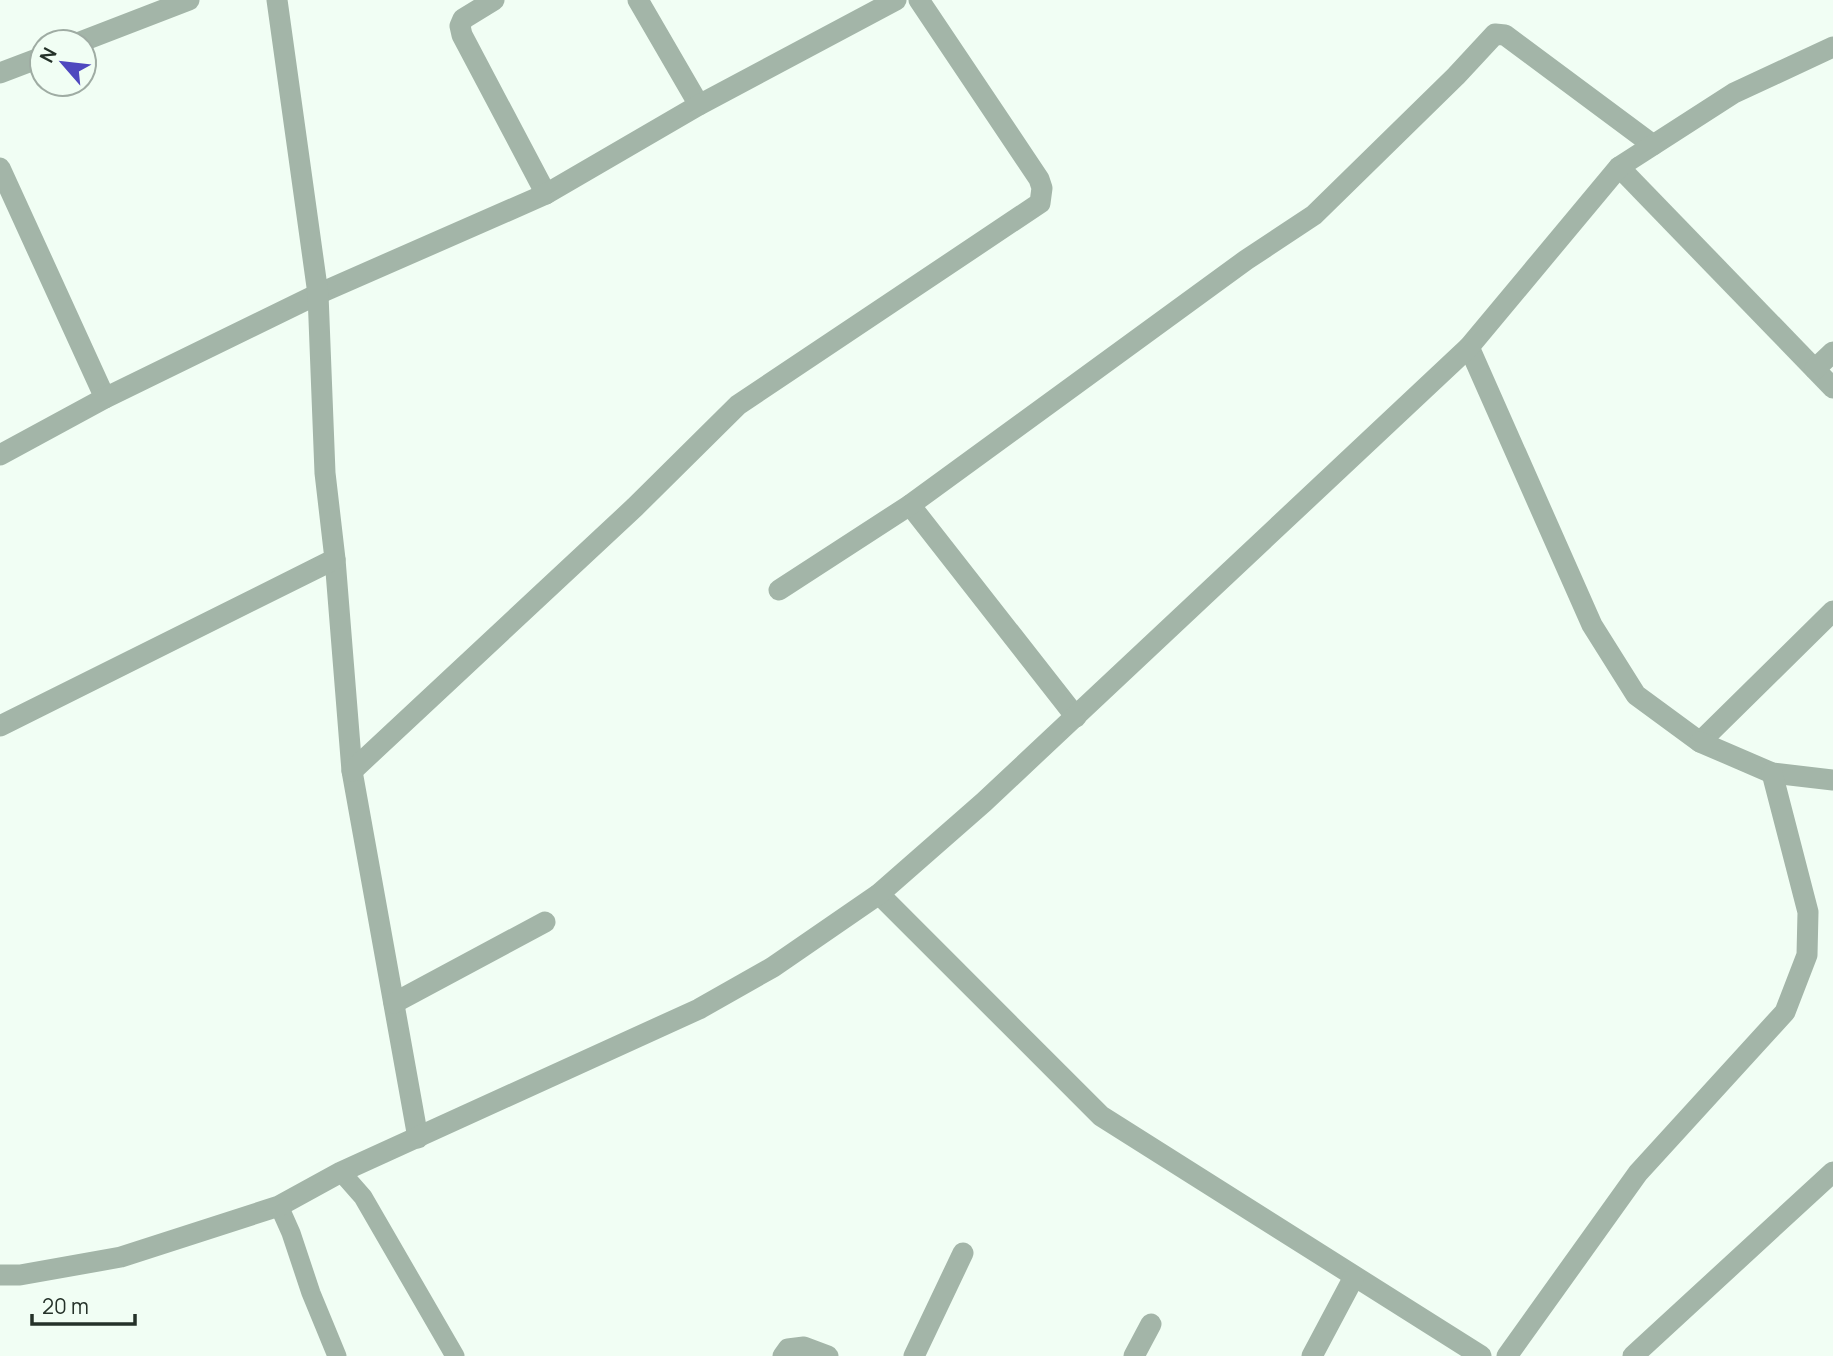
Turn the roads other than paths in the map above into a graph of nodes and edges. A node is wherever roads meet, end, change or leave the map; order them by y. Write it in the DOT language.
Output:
graph roads {
  1 [pos="189,0"];
  2 [pos="277,0"];
  3 [pos="495,0"];
  4 [pos="638,0"];
  5 [pos="896,0"];
  6 [pos="919,0"];
  7 [pos="98,35"];
  8 [pos="1833,47"];
  9 [pos="28,62"];
  10 [pos="0,73"];
  11 [pos="699,105"];
  12 [pos="1653,145"];
  13 [pos="1619,167"];
  14 [pos="0,168"];
  15 [pos="546,194"];
  16 [pos="318,294"];
  17 [pos="1469,347"];
  18 [pos="1833,352"];
  19 [pos="1815,369"];
  20 [pos="1833,388"];
  21 [pos="105,398"];
  22 [pos="0,456"];
  23 [pos="910,505"];
  24 [pos="335,559"];
  25 [pos="779,590"];
  26 [pos="1833,611"];
  27 [pos="1076,717"];
  28 [pos="0,726"];
  29 [pos="1700,742"];
  30 [pos="352,771"];
  31 [pos="1772,773"];
  32 [pos="1833,780"];
  33 [pos="878,894"];
  34 [pos="545,922"];
  35 [pos="394,1003"];
  36 [pos="418,1138"];
  37 [pos="341,1172"];
  38 [pos="1833,1172"];
  39 [pos="279,1206"];
  40 [pos="963,1253"];
  41 [pos="0,1275"];
  42 [pos="1354,1277"];
  43 [pos="1151,1324"];
  44 [pos="337,1356"];
  45 [pos="455,1356"];
  46 [pos="783,1356"];
  47 [pos="828,1356"];
  48 [pos="914,1356"];
  49 [pos="1134,1356"];
  50 [pos="1312,1356"];
  51 [pos="1481,1356"];
  52 [pos="1507,1356"];
  53 [pos="1633,1356"];
  1 -- 7 [label="street"];
  2 -- 16 [label="street"];
  3 -- 15 [label="street"];
  4 -- 11 [label="street"];
  5 -- 11 [label="street"];
  6 -- 30 [label="street"];
  8 -- 12 [label="street"];
  9 -- 10 [label="street"];
  11 -- 15 [label="street"];
  12 -- 13 [label="street"];
  12 -- 23 [label="street"];
  13 -- 17 [label="street"];
  13 -- 19 [label="street"];
  14 -- 21 [label="street"];
  15 -- 16 [label="street"];
  16 -- 21 [label="street"];
  16 -- 24 [label="street"];
  17 -- 27 [label="street"];
  17 -- 29 [label="street"];
  18 -- 19 [label="street"];
  19 -- 20 [label="street"];
  21 -- 22 [label="street"];
  23 -- 25 [label="street"];
  23 -- 27 [label="street"];
  24 -- 28 [label="street"];
  24 -- 30 [label="street"];
  26 -- 29 [label="street"];
  27 -- 33 [label="street"];
  29 -- 31 [label="street"];
  30 -- 35 [label="street"];
  31 -- 32 [label="street"];
  31 -- 52 [label="street"];
  33 -- 36 [label="street"];
  33 -- 42 [label="street"];
  34 -- 35 [label="street"];
  35 -- 36 [label="street"];
  36 -- 37 [label="street"];
  37 -- 39 [label="street"];
  37 -- 45 [label="lane"];
  38 -- 53 [label="street"];
  39 -- 41 [label="street"];
  39 -- 44 [label="lane"];
  40 -- 48 [label="street"];
  42 -- 50 [label="street"];
  42 -- 51 [label="street"];
  43 -- 49 [label="street"];
  46 -- 47 [label="street"];
}
